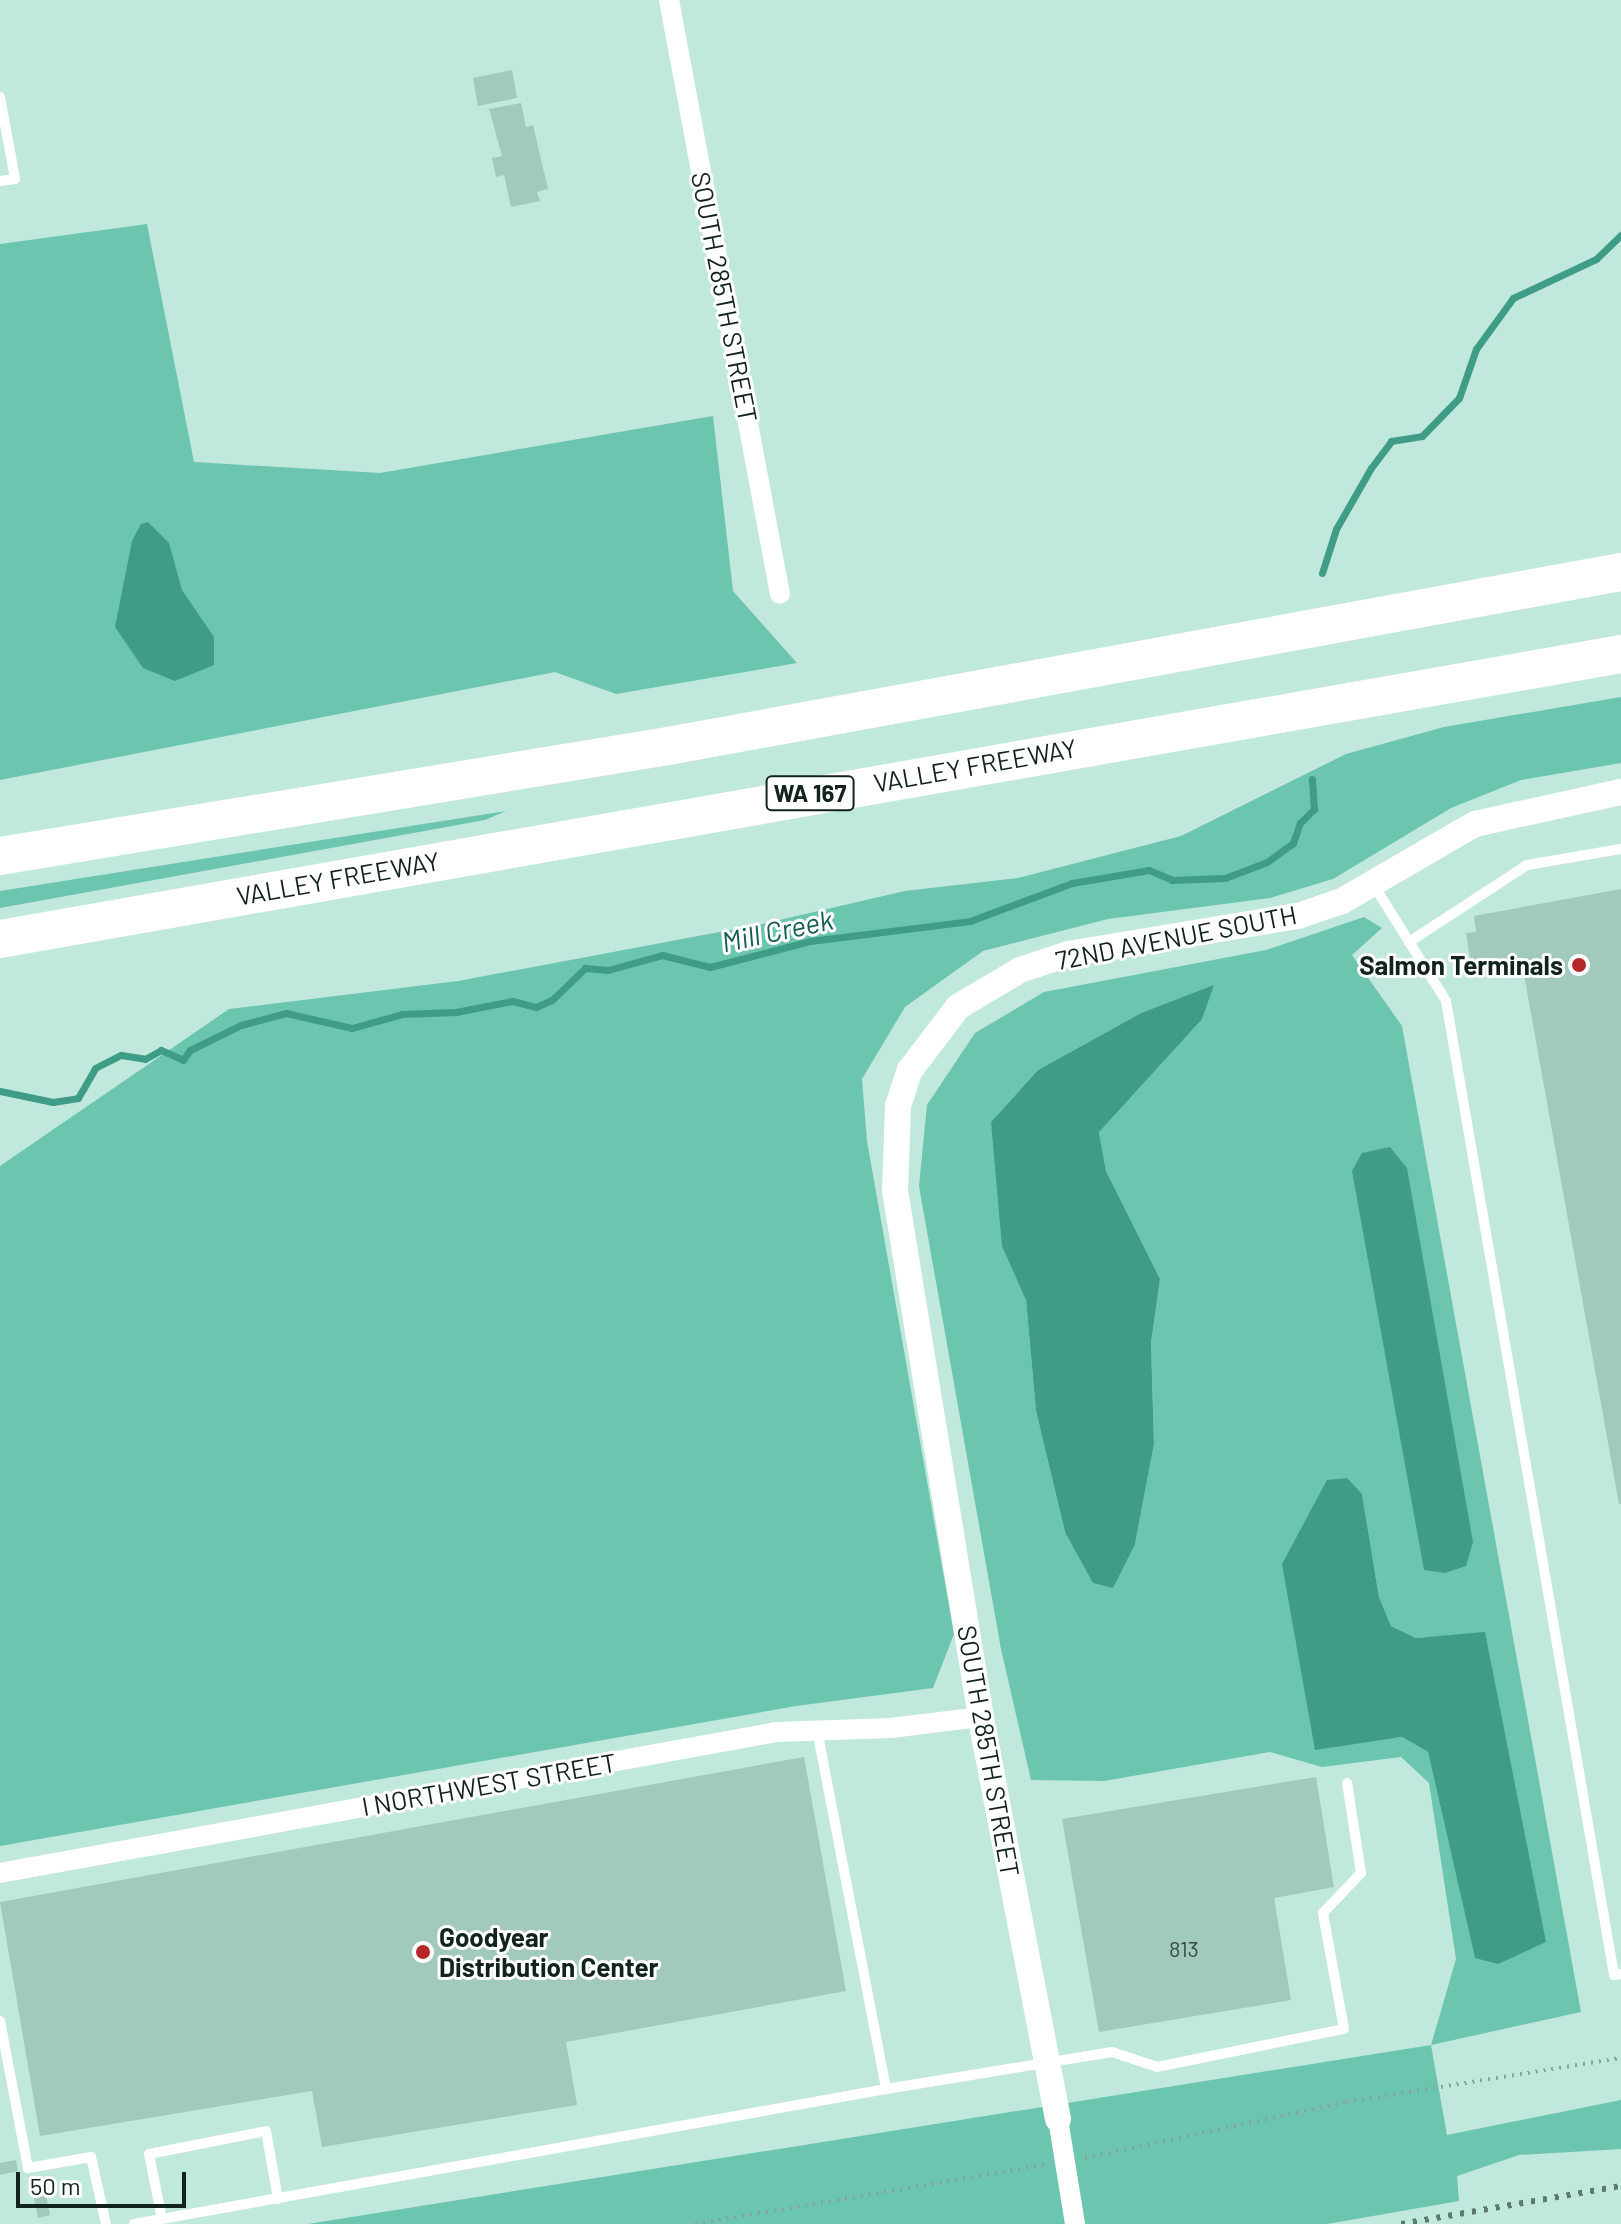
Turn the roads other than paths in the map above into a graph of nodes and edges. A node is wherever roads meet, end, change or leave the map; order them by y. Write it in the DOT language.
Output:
graph roads {
  1 [pos="669,0"];
  2 [pos="0,97"];
  3 [pos="0,181"];
  4 [pos="1621,572"];
  5 [pos="780,594"];
  6 [pos="1621,654"];
  7 [pos="1621,792"];
  8 [pos="1621,849"];
  9 [pos="0,856"];
  10 [pos="1373,884"];
  11 [pos="0,939"];
  12 [pos="1409,942"];
  13 [pos="910,1276"];
  14 [pos="981,1717"];
  15 [pos="817,1730"];
  16 [pos="1347,1783"];
  17 [pos="0,1873"];
  18 [pos="1621,1974"];
  19 [pos="0,2021"];
  20 [pos="1047,2061"];
  21 [pos="886,2089"];
  22 [pos="1058,2119"];
  23 [pos="278,2199"];
  24 [pos="162,2219"];
  25 [pos="106,2224"];
  26 [pos="134,2224"];
  27 [pos="1075,2224"];
  1 -- 5 [label="street, SOUTH 285TH STREET"];
  2 -- 3 [label="lane"];
  4 -- 9 [label="highway"];
  6 -- 11 [label="highway, VALLEY FREEWAY / WA 167"];
  7 -- 10 [label="street, 72ND AVENUE SOUTH"];
  8 -- 12 [label="lane"];
  10 -- 12 [label="lane"];
  10 -- 13 [label="street, 72ND AVENUE SOUTH"];
  12 -- 18 [label="lane"];
  13 -- 14 [label="street, SOUTH 285TH STREET"];
  14 -- 15 [label="street, I NORTHWEST STREET"];
  14 -- 20 [label="street, SOUTH 285TH STREET"];
  15 -- 17 [label="street, I NORTHWEST STREET"];
  15 -- 21 [label="lane"];
  16 -- 20 [label="lane"];
  19 -- 25 [label="lane"];
  20 -- 21 [label="lane"];
  20 -- 22 [label="street, SOUTH 285TH STREET"];
  21 -- 23 [label="lane"];
  22 -- 27 [label="street, SOUTH 285TH STREET"];
  23 -- 24 [label="lane"];
  23 -- 24 [label="lane"];
  24 -- 26 [label="lane"];
}
